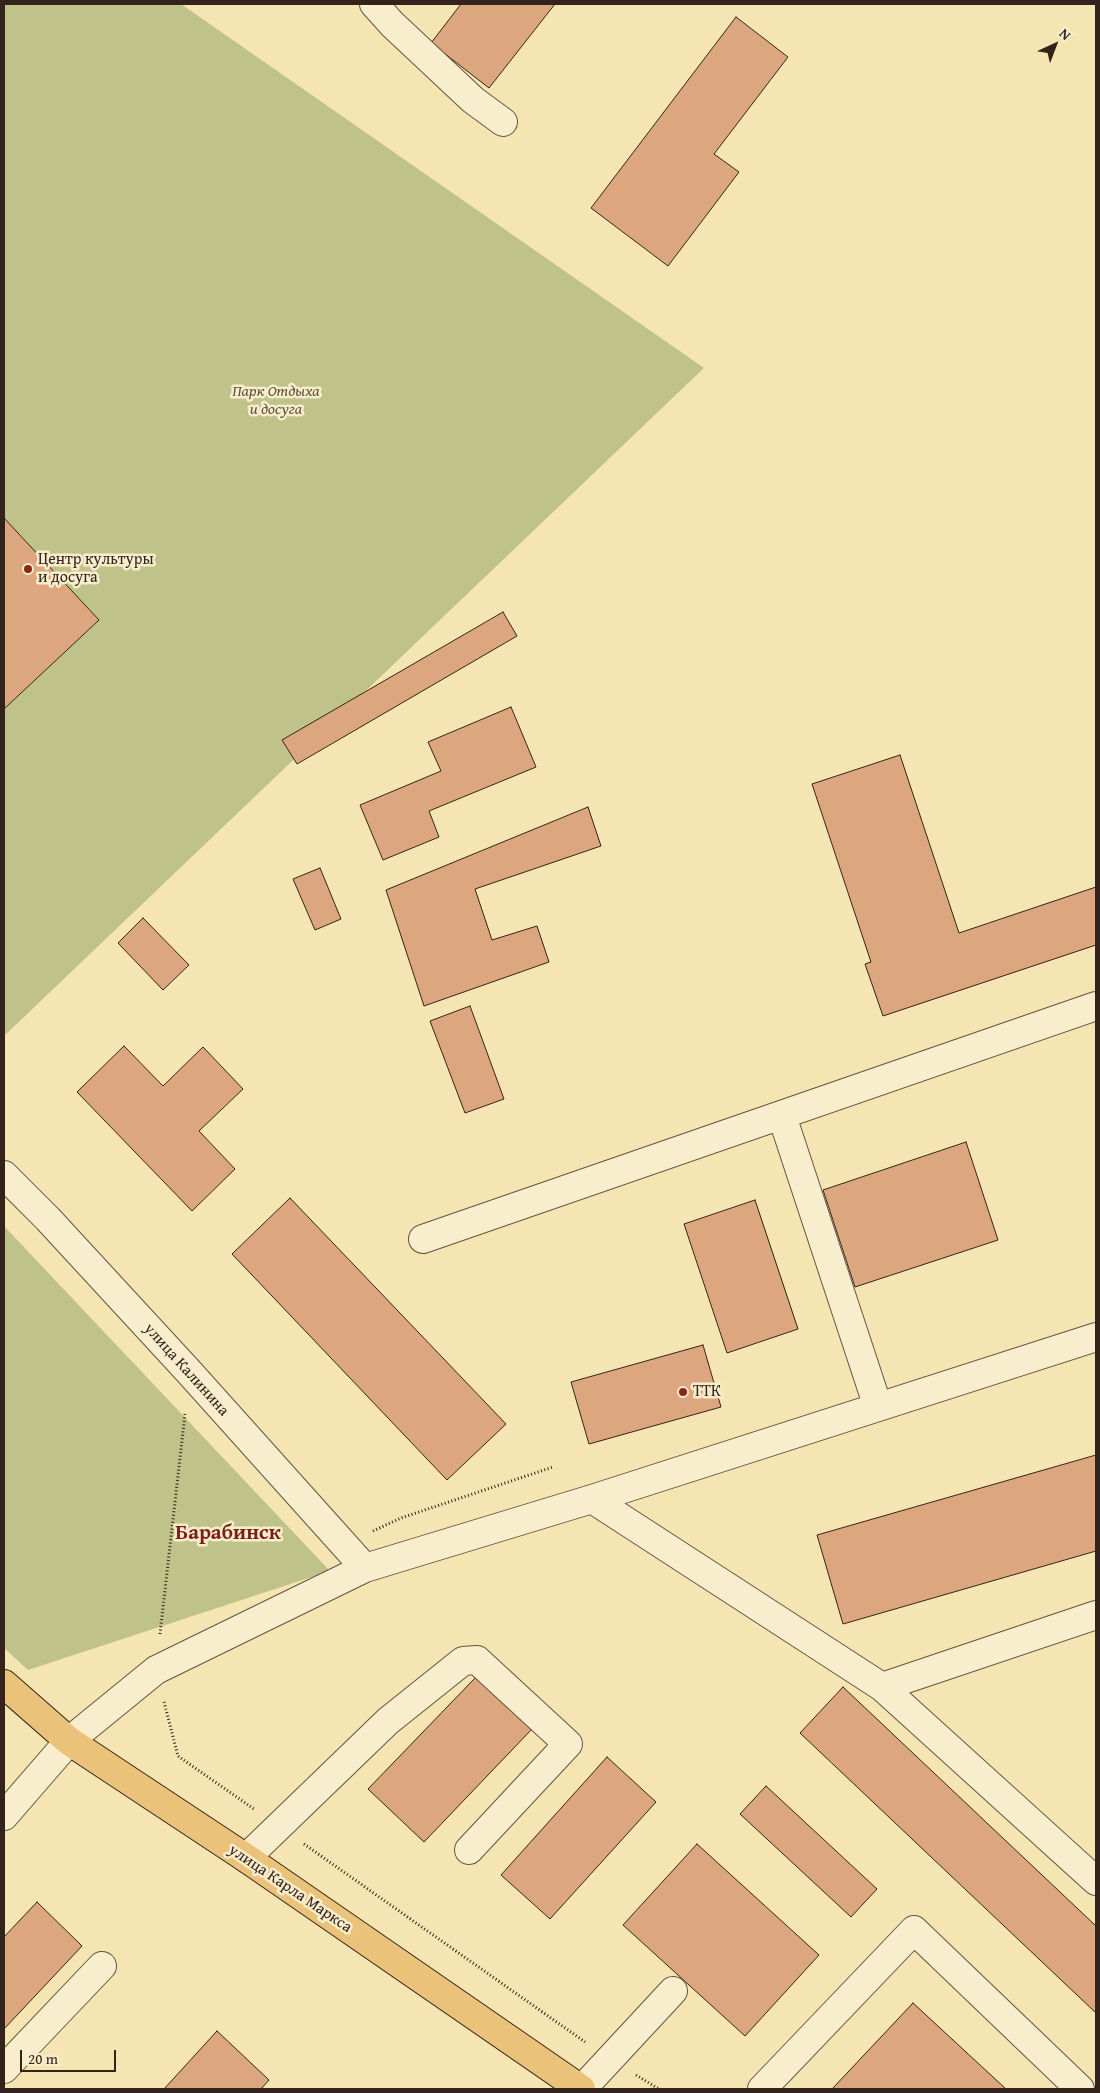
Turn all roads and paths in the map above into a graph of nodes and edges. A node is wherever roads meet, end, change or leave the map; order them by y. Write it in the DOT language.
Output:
graph roads {
  1 [pos="374,4"];
  2 [pos="503,122"];
  3 [pos="1096,1006"];
  4 [pos="782,1116"];
  5 [pos="4,1175"];
  6 [pos="423,1239"];
  7 [pos="1096,1337"];
  8 [pos="190,1373"];
  9 [pos="878,1407"];
  10 [pos="554,1467"];
  11 [pos="592,1499"];
  12 [pos="343,1545"];
  13 [pos="365,1568"];
  14 [pos="1096,1615"];
  15 [pos="156,1670"];
  16 [pos="4,1684"];
  17 [pos="882,1687"];
  18 [pos="69,1741"];
  19 [pos="4,1816"];
  20 [pos="278,1826"];
  21 [pos="469,1850"];
  22 [pos="246,1858"];
  23 [pos="1096,1881"];
  24 [pos="102,1966"];
  25 [pos="673,1991"];
  26 [pos="609,2058"];
  27 [pos="4,2069"];
  28 [pos="582,2089"];
  29 [pos="659,2089"];
  30 [pos="762,2089"];
  31 [pos="1080,2089"];
  1 -- 2 [label="street"];
  3 -- 4 [label="street"];
  4 -- 6 [label="street"];
  4 -- 9 [label="street"];
  5 -- 8 [label="street, улица Калинина"];
  7 -- 9 [label="street"];
  8 -- 12 [label="street, улица Калинина"];
  8 -- 15 [label="path"];
  9 -- 11 [label="street"];
  10 -- 12 [label="path"];
  11 -- 13 [label="street"];
  11 -- 17 [label="street"];
  12 -- 13 [label="street, улица Калинина"];
  13 -- 15 [label="street"];
  14 -- 17 [label="street"];
  15 -- 18 [label="street"];
  15 -- 20 [label="path"];
  16 -- 18 [label="main road, улица Карла Маркса"];
  17 -- 23 [label="street"];
  18 -- 19 [label="street"];
  18 -- 22 [label="main road, улица Карла Маркса"];
  20 -- 21 [label="street"];
  20 -- 22 [label="street"];
  20 -- 26 [label="path"];
  22 -- 28 [label="main road, улица Карла Маркса"];
  24 -- 27 [label="street"];
  25 -- 26 [label="street"];
  26 -- 28 [label="street"];
  26 -- 29 [label="path"];
  30 -- 31 [label="street"];
}
